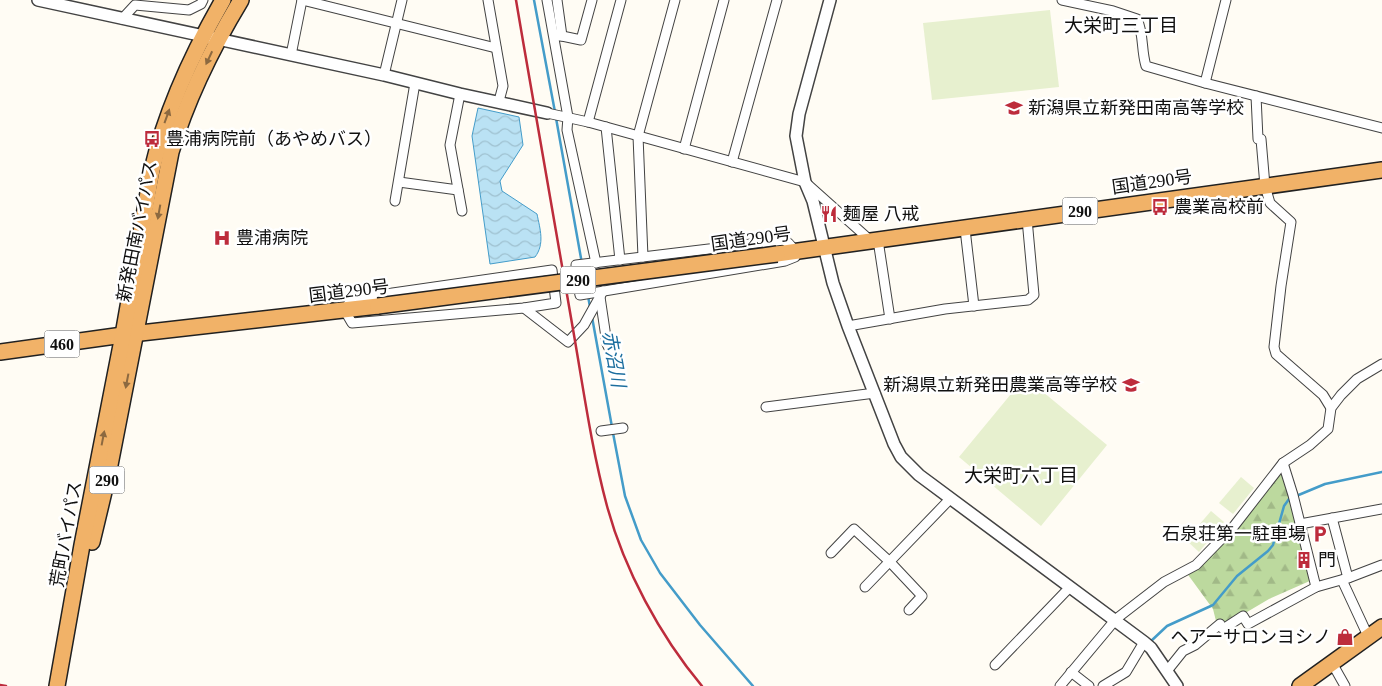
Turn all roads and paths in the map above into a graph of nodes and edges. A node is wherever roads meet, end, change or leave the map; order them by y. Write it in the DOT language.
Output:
graph roads {
  1 [pos="38,0"];
  2 [pos="203,0"];
  3 [pos="223,0"];
  4 [pos="241,0"];
  5 [pos="302,0"];
  6 [pos="402,0"];
  7 [pos="488,0"];
  8 [pos="547,0"];
  9 [pos="557,0"];
  10 [pos="592,0"];
  11 [pos="621,0"];
  12 [pos="675,0"];
  13 [pos="724,0"];
  14 [pos="777,0"];
  15 [pos="830,0"];
  16 [pos="1062,0"];
  17 [pos="1226,0"];
  18 [pos="122,19"];
  19 [pos="396,23"];
  20 [pos="202,36"];
  21 [pos="558,36"];
  22 [pos="218,39"];
  23 [pos="496,48"];
  24 [pos="291,55"];
  25 [pos="384,75"];
  26 [pos="416,83"];
  27 [pos="1205,83"];
  28 [pos="460,94"];
  29 [pos="1256,96"];
  30 [pos="499,101"];
  31 [pos="547,113"];
  32 [pos="568,117"];
  33 [pos="588,122"];
  34 [pos="606,127"];
  35 [pos="1382,128"];
  36 [pos="638,136"];
  37 [pos="684,149"];
  38 [pos="732,162"];
  39 [pos="1382,170"];
  40 [pos="399,182"];
  41 [pos="806,182"];
  42 [pos="1265,186"];
  43 [pos="458,190"];
  44 [pos="396,201"];
  45 [pos="462,211"];
  46 [pos="1027,220"];
  47 [pos="965,229"];
  48 [pos="875,240"];
  49 [pos="824,248"];
  50 [pos="795,251"];
  51 [pos="643,257"];
  52 [pos="620,260"];
  53 [pos="596,262"];
  54 [pos="601,294"];
  55 [pos="974,306"];
  56 [pos="524,308"];
  57 [pos="345,311"];
  58 [pos="890,319"];
  59 [pos="848,326"];
  60 [pos="130,334"];
  61 [pos="0,352"];
  62 [pos="615,360"];
  63 [pos="1382,364"];
  64 [pos="874,393"];
  65 [pos="766,407"];
  66 [pos="1331,408"];
  67 [pos="623,428"];
  68 [pos="601,432"];
  69 [pos="1283,463"];
  70 [pos="950,499"];
  71 [pos="1382,509"];
  72 [pos="1332,518"];
  73 [pos="1300,524"];
  74 [pos="830,553"];
  75 [pos="890,562"];
  76 [pos="1382,565"];
  77 [pos="1345,579"];
  78 [pos="864,587"];
  79 [pos="1070,587"];
  80 [pos="1316,587"];
  81 [pos="909,610"];
  82 [pos="1116,620"];
  83 [pos="1382,626"];
  84 [pos="1368,636"];
  85 [pos="1147,645"];
  86 [pos="1332,663"];
  87 [pos="995,665"];
  88 [pos="1167,671"];
  89 [pos="1071,672"];
  90 [pos="58,682"];
  91 [pos="1060,686"];
  92 [pos="1089,686"];
  93 [pos="1103,686"];
  94 [pos="1177,686"];
  95 [pos="1300,686"];
  96 [pos="1345,686"];
  1 -- 18 [label="street"];
  2 -- 18 [label="street"];
  3 -- 20 [label="highway, 新発田南バイパス"];
  4 -- 22 [label="highway, 新発田南バイパス"];
  5 -- 19 [label="street"];
  5 -- 24 [label="street"];
  6 -- 19 [label="street"];
  7 -- 23 [label="street"];
  8 -- 21 [label="street"];
  9 -- 21 [label="street"];
  10 -- 21 [label="street"];
  11 -- 33 [label="street"];
  12 -- 36 [label="street"];
  13 -- 37 [label="street"];
  14 -- 38 [label="street"];
  15 -- 41 [label="street"];
  16 -- 27 [label="street"];
  17 -- 27 [label="street"];
  18 -- 20 [label="street"];
  19 -- 23 [label="street"];
  19 -- 25 [label="street"];
  20 -- 22 [label="street"];
  60 -- 20 [label="highway, 新発田南バイパス, one-way"];
  21 -- 32 [label="street"];
  22 -- 24 [label="street"];
  22 -- 60 [label="highway, 新発田南バイパス, one-way"];
  23 -- 30 [label="street"];
  24 -- 25 [label="street"];
  25 -- 26 [label="street"];
  26 -- 28 [label="street"];
  26 -- 40 [label="street"];
  27 -- 29 [label="street"];
  28 -- 30 [label="street"];
  28 -- 43 [label="street"];
  29 -- 35 [label="street"];
  29 -- 42 [label="street"];
  30 -- 31 [label="street"];
  31 -- 32 [label="street"];
  32 -- 33 [label="street"];
  32 -- 53 [label="street"];
  33 -- 34 [label="street"];
  34 -- 36 [label="street"];
  34 -- 52 [label="street"];
  36 -- 37 [label="street"];
  36 -- 51 [label="street"];
  37 -- 38 [label="street"];
  38 -- 41 [label="street"];
  39 -- 42 [label="highway, 国道290号 / 290"];
  40 -- 43 [label="street"];
  40 -- 44 [label="street"];
  41 -- 48 [label="street"];
  41 -- 49 [label="street"];
  42 -- 46 [label="highway, 国道290号 / 290"];
  42 -- 66 [label="street"];
  43 -- 45 [label="street"];
  46 -- 47 [label="highway, 国道290号 / 290"];
  46 -- 55 [label="street"];
  47 -- 48 [label="highway, 国道290号 / 290"];
  47 -- 55 [label="street"];
  48 -- 49 [label="highway, 国道290号 / 290"];
  48 -- 58 [label="street"];
  49 -- 50 [label="highway, 国道290号 / 290"];
  49 -- 59 [label="street"];
  50 -- 51 [label="street"];
  50 -- 54 [label="street"];
  50 -- 57 [label="highway, 国道290号 / 290, bridge"];
  51 -- 52 [label="street"];
  52 -- 53 [label="street"];
  53 -- 54 [label="street"];
  54 -- 56 [label="street"];
  54 -- 62 [label="street"];
  55 -- 58 [label="street"];
  56 -- 57 [label="street"];
  56 -- 57 [label="street"];
  57 -- 60 [label="highway, 国道290号 / 290"];
  58 -- 59 [label="street"];
  59 -- 64 [label="street"];
  60 -- 61 [label="highway, 460"];
  60 -- 90 [label="highway, 荒町バイパス / 290"];
  63 -- 66 [label="street"];
  64 -- 65 [label="street"];
  64 -- 70 [label="street"];
  66 -- 69 [label="street"];
  67 -- 68 [label="street"];
  69 -- 73 [label="street"];
  69 -- 82 [label="street"];
  70 -- 75 [label="street"];
  70 -- 79 [label="street"];
  71 -- 72 [label="street"];
  72 -- 73 [label="street"];
  72 -- 77 [label="street"];
  73 -- 80 [label="street"];
  74 -- 75 [label="street"];
  75 -- 78 [label="street"];
  75 -- 81 [label="street"];
  76 -- 77 [label="street"];
  77 -- 80 [label="street"];
  77 -- 84 [label="street"];
  79 -- 82 [label="street"];
  79 -- 87 [label="street"];
  80 -- 88 [label="street"];
  82 -- 85 [label="street"];
  82 -- 89 [label="street"];
  83 -- 84 [label="highway"];
  84 -- 86 [label="highway"];
  85 -- 88 [label="street"];
  85 -- 93 [label="street"];
  86 -- 95 [label="highway"];
  86 -- 96 [label="street"];
  88 -- 94 [label="street"];
  89 -- 91 [label="street"];
  89 -- 92 [label="street"];
}
